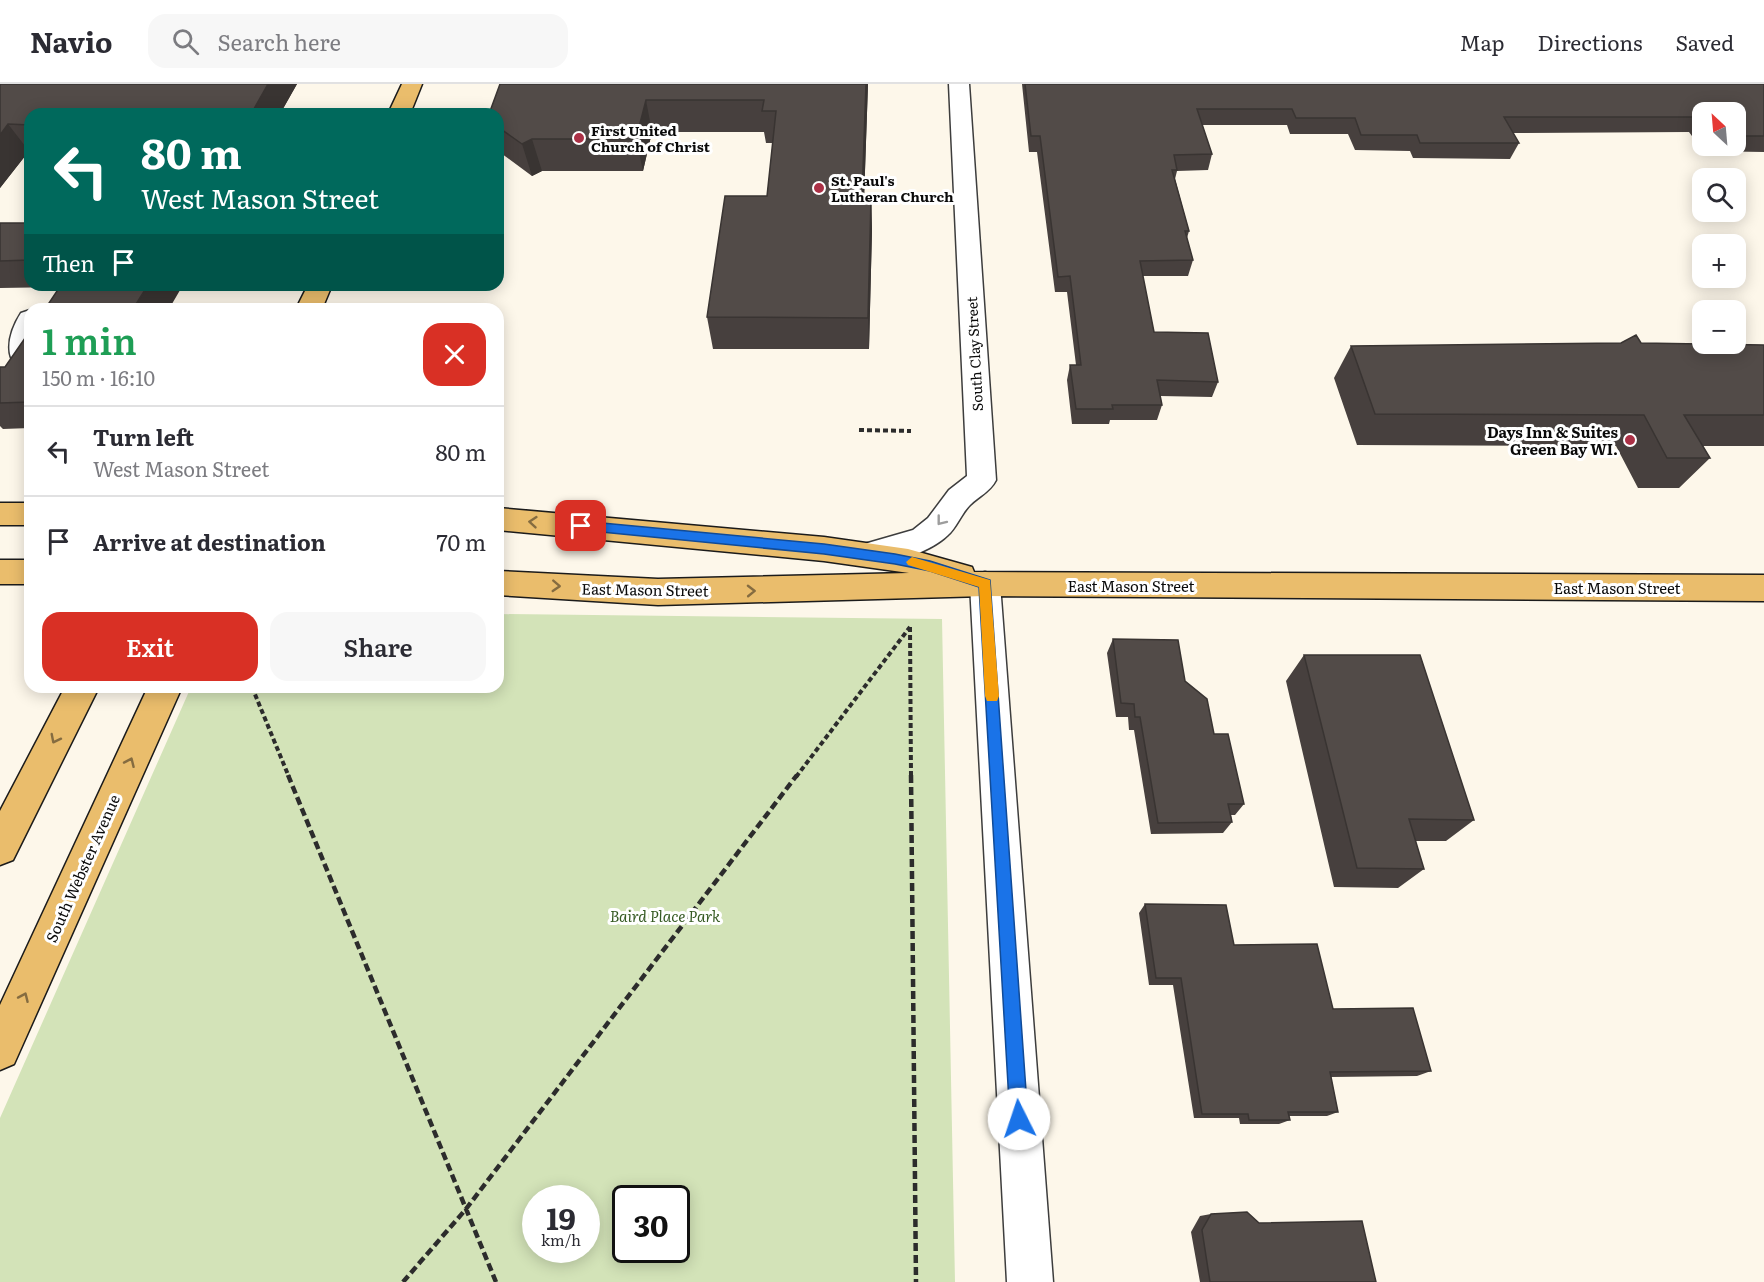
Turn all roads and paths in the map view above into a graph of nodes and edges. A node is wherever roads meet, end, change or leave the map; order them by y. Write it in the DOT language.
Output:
graph roads {
  1 [pos="412,84"];
  2 [pos="959,84"];
  3 [pos="402,108"];
  4 [pos="24,331"];
  5 [pos="24,357"];
  6 [pos="860,430"];
  7 [pos="911,431"];
  8 [pos="0,514"];
  9 [pos="24,514"];
  10 [pos="504,520"];
  11 [pos="865,555"];
  12 [pos="0,572"];
  13 [pos="24,572"];
  14 [pos="504,583"];
  15 [pos="985,584"];
  16 [pos="1764,588"];
  17 [pos="79,693"];
  18 [pos="162,693"];
  19 [pos="254,693"];
  20 [pos="0,848"];
  21 [pos="0,1050"];
  22 [pos="466,1209"];
  23 [pos="403,1282"];
  24 [pos="496,1282"];
  25 [pos="916,1282"];
  26 [pos="1030,1282"];
  1 -- 3 [label="main road"];
  2 -- 11 [label="street, South Clay Street, one-way"];
  4 -- 5 [label="street"];
  6 -- 7 [label="path"];
  8 -- 9 [label="main road"];
  11 -- 10 [label="main road, one-way"];
  11 -- 15 [label="main road"];
  12 -- 13 [label="main road"];
  14 -- 15 [label="main road, East Mason Street, one-way"];
  15 -- 16 [label="main road, East Mason Street"];
  15 -- 26 [label="street"];
  17 -- 20 [label="main road, one-way"];
  21 -- 18 [label="main road, South Webster Avenue, one-way"];
  19 -- 22 [label="path"];
  22 -- 23 [label="path"];
  22 -- 24 [label="path"];
  22 -- 25 [label="path"];
}
